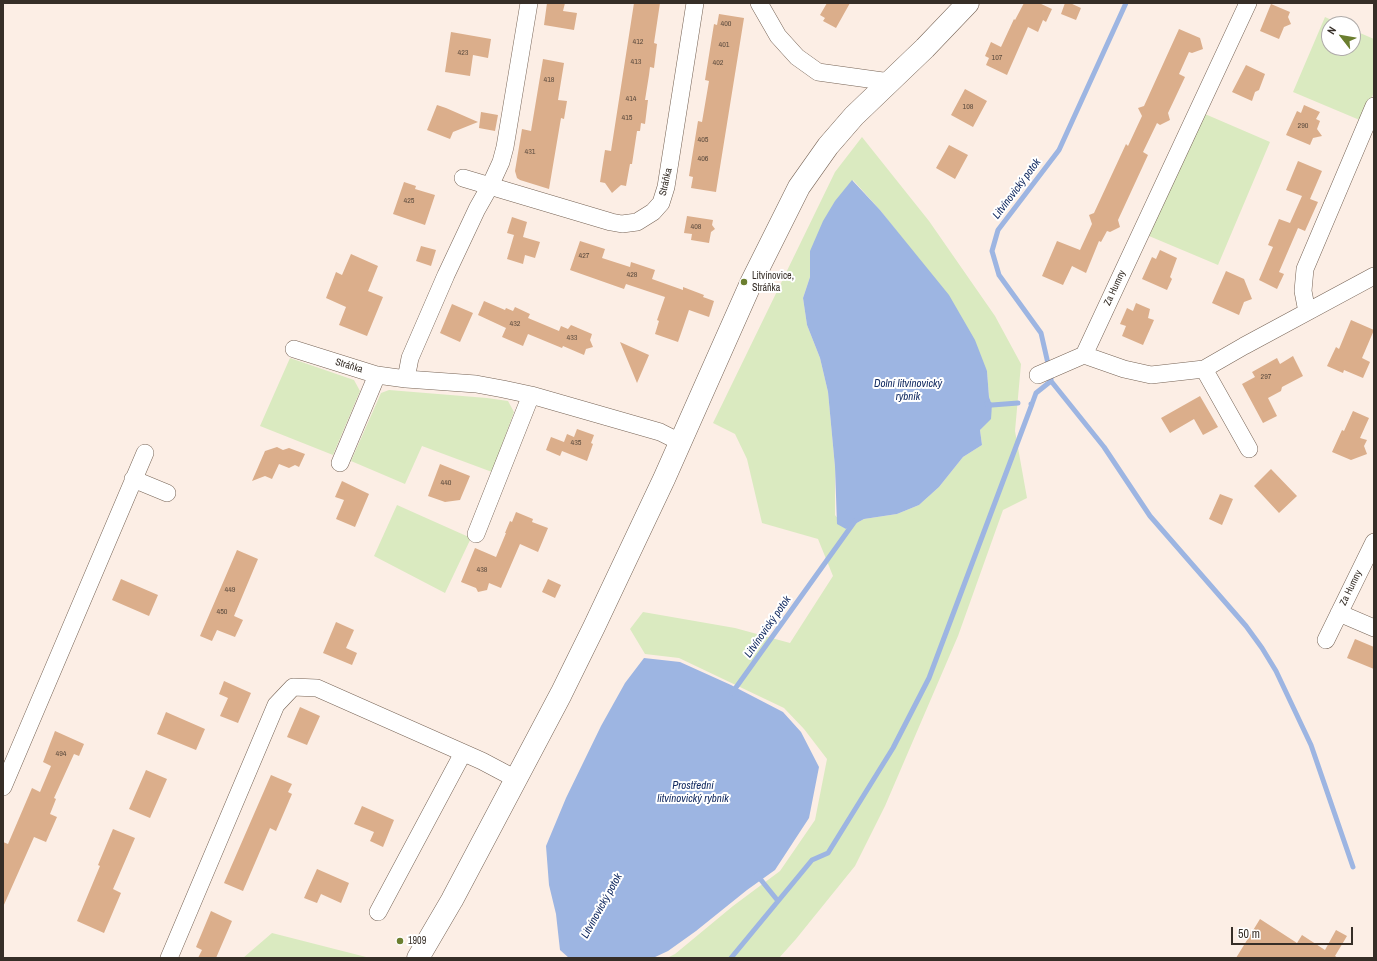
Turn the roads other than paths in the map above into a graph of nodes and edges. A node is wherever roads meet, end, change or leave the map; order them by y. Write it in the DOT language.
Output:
graph roads {
  1 [pos="529,3"];
  2 [pos="695,3"];
  3 [pos="759,3"];
  4 [pos="968,3"];
  5 [pos="1248,3"];
  6 [pos="890,82"];
  7 [pos="1374,106"];
  8 [pos="463,178"];
  9 [pos="490,186"];
  10 [pos="1374,276"];
  11 [pos="1307,312"];
  12 [pos="294,349"];
  13 [pos="1084,355"];
  14 [pos="1204,369"];
  15 [pos="377,375"];
  16 [pos="1038,375"];
  17 [pos="406,379"];
  18 [pos="531,395"];
  19 [pos="680,442"];
  20 [pos="1249,449"];
  21 [pos="144,453"];
  22 [pos="340,463"];
  23 [pos="134,479"];
  24 [pos="167,493"];
  25 [pos="476,534"];
  26 [pos="1374,542"];
  27 [pos="1339,613"];
  28 [pos="1374,628"];
  29 [pos="1326,640"];
  30 [pos="463,753"];
  31 [pos="516,779"];
  32 [pos="3,787"];
  33 [pos="378,912"];
  34 [pos="169,958"];
  35 [pos="418,958"];
  1 -- 9 [label="street"];
  2 -- 9 [label="street, Stráňka"];
  3 -- 6 [label="street"];
  4 -- 6 [label="street"];
  5 -- 13 [label="street, Za Humny"];
  6 -- 19 [label="street"];
  7 -- 11 [label="street"];
  8 -- 9 [label="street, Stráňka"];
  9 -- 17 [label="street"];
  10 -- 11 [label="street"];
  11 -- 14 [label="street"];
  12 -- 15 [label="street, Stráňka"];
  13 -- 14 [label="street"];
  13 -- 16 [label="street"];
  14 -- 20 [label="street"];
  15 -- 17 [label="street, Stráňka"];
  15 -- 22 [label="street"];
  17 -- 18 [label="street, Stráňka"];
  18 -- 19 [label="street, Stráňka"];
  18 -- 25 [label="street"];
  19 -- 31 [label="street"];
  21 -- 23 [label="street"];
  23 -- 24 [label="street"];
  23 -- 32 [label="street"];
  26 -- 27 [label="street, Za Humny"];
  27 -- 28 [label="street, Za Humny"];
  27 -- 29 [label="street, Za Humny"];
  30 -- 31 [label="street"];
  30 -- 33 [label="street"];
  30 -- 34 [label="street"];
  31 -- 35 [label="street"];
}
